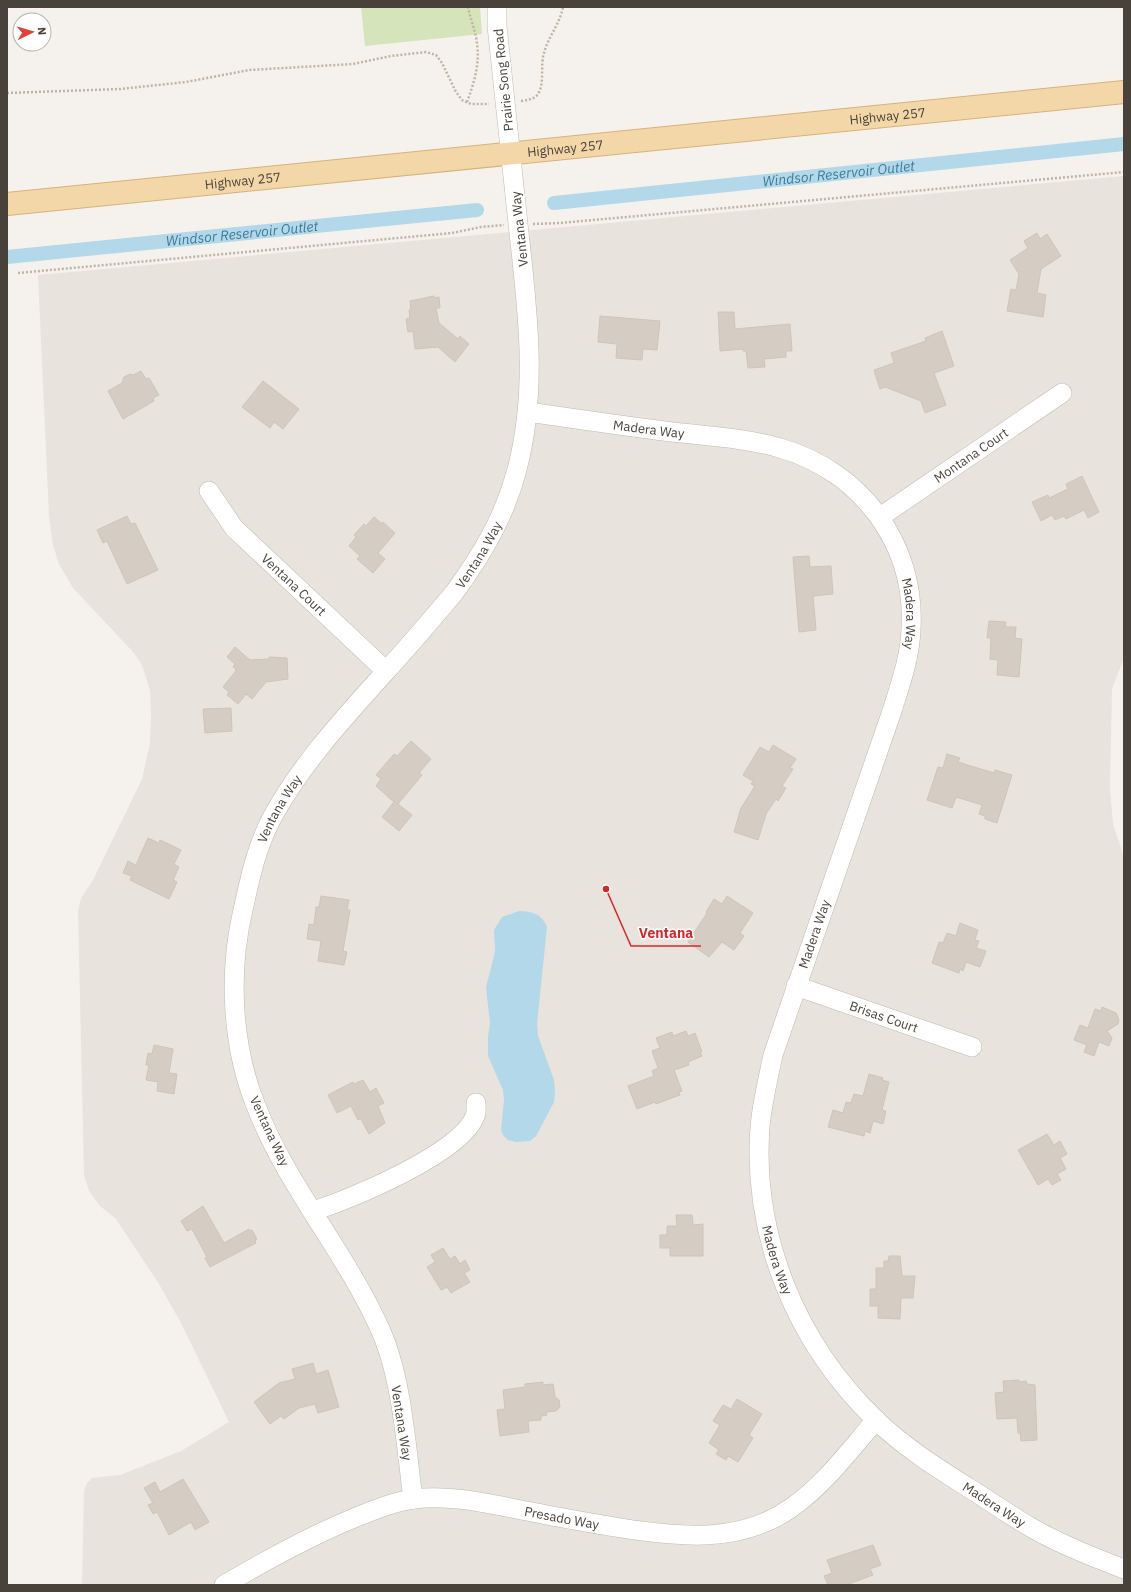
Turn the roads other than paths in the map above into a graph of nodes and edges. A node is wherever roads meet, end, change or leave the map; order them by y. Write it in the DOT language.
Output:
graph roads {
  1 [pos="497,7"];
  2 [pos="1124,92"];
  3 [pos="511,154"];
  4 [pos="7,204"];
  5 [pos="1062,393"];
  6 [pos="528,412"];
  7 [pos="209,491"];
  8 [pos="880,517"];
  9 [pos="386,671"];
  10 [pos="796,986"];
  11 [pos="972,1047"];
  12 [pos="476,1103"];
  13 [pos="313,1211"];
  14 [pos="876,1420"];
  15 [pos="413,1499"];
  16 [pos="1124,1569"];
  17 [pos="224,1585"];
  1 -- 3 [label="street, Prairie Song Road"];
  2 -- 3 [label="main road, Highway 257"];
  3 -- 4 [label="main road, Highway 257"];
  3 -- 6 [label="street, Ventana Way"];
  5 -- 8 [label="street, Montana Court"];
  6 -- 8 [label="street, Madera Way"];
  6 -- 9 [label="street, Ventana Way"];
  7 -- 9 [label="street, Ventana Court"];
  8 -- 10 [label="street, Madera Way"];
  9 -- 13 [label="street, Ventana Way"];
  10 -- 11 [label="street, Brisas Court"];
  10 -- 14 [label="street, Madera Way"];
  12 -- 13 [label="street"];
  13 -- 15 [label="street, Ventana Way"];
  14 -- 15 [label="street, Presado Way"];
  14 -- 16 [label="street, Madera Way"];
  15 -- 17 [label="street, Presado Way"];
}
